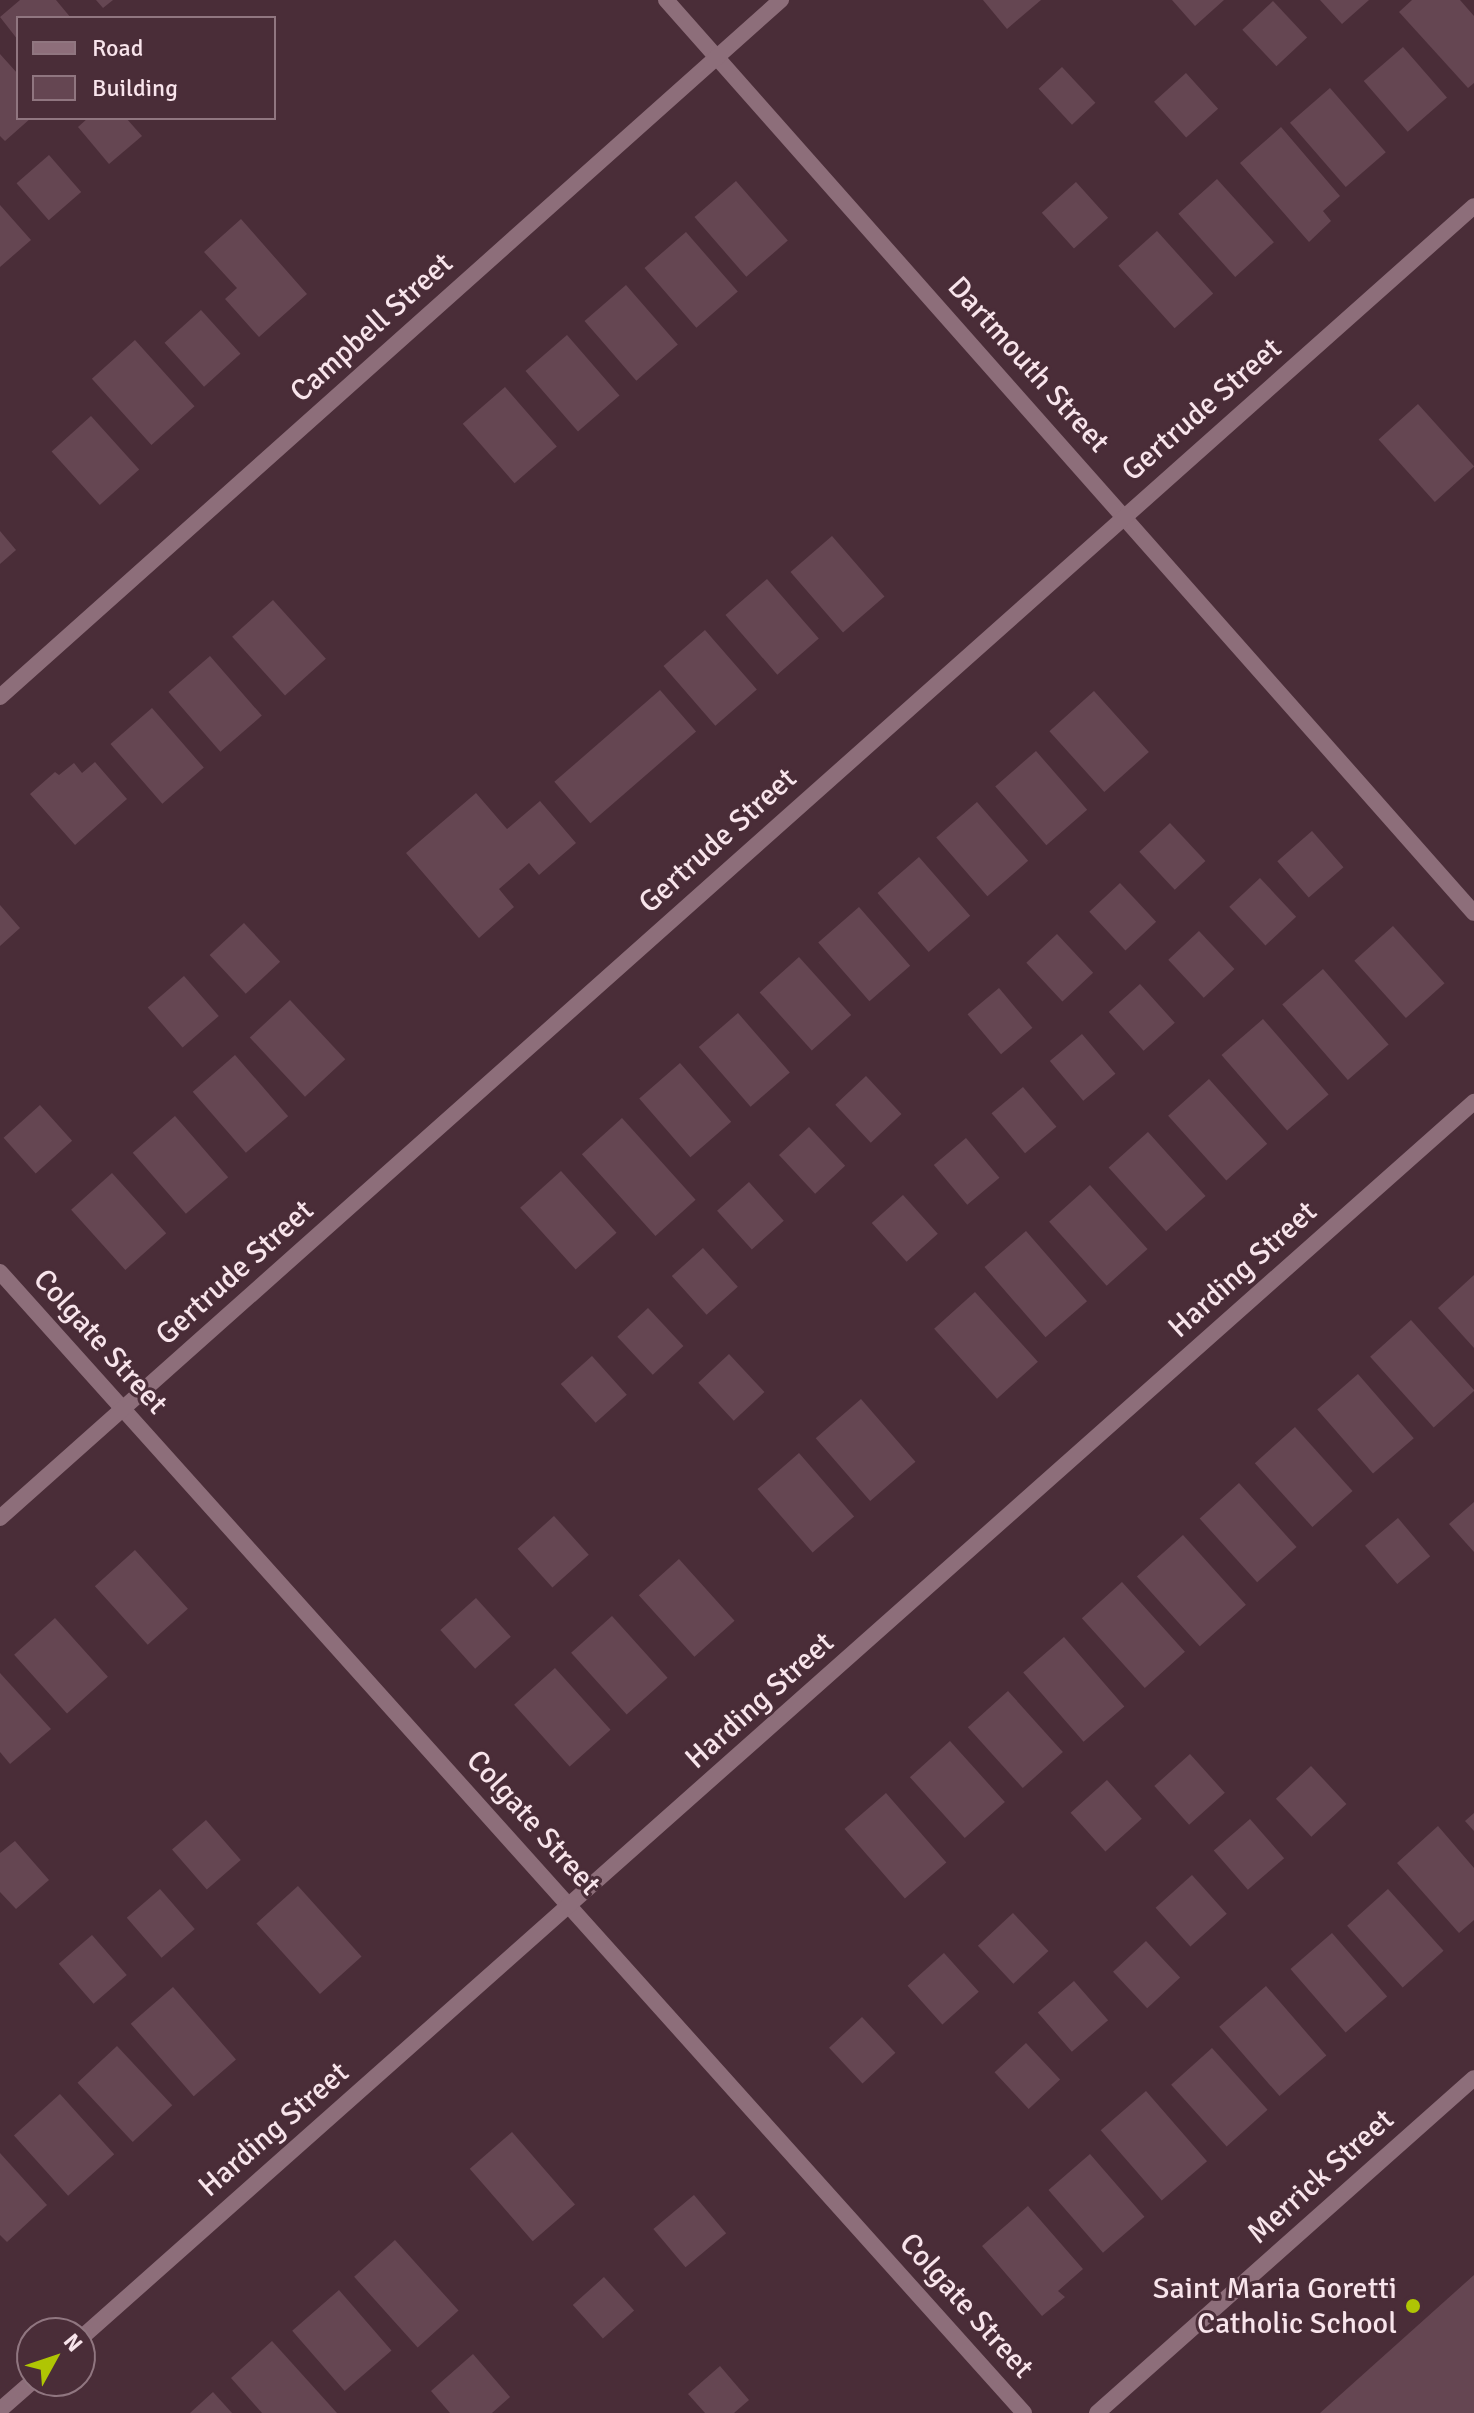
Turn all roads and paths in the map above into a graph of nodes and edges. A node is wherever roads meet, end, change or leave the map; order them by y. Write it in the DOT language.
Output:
graph roads {
  1 [pos="666,0"];
  2 [pos="781,0"];
  3 [pos="717,57"];
  4 [pos="1474,206"];
  5 [pos="1125,515"];
  6 [pos="0,697"];
  7 [pos="1474,913"];
  8 [pos="1474,1102"];
  9 [pos="0,1272"];
  10 [pos="123,1410"];
  11 [pos="0,1518"];
  12 [pos="570,1906"];
  13 [pos="1474,2078"];
  14 [pos="96,2325"];
  15 [pos="16,2396"];
  16 [pos="0,2410"];
  17 [pos="1024,2413"];
  18 [pos="1097,2413"];
  1 -- 3 [label="street, Dartmouth Street"];
  2 -- 3 [label="street, Campbell Street"];
  3 -- 5 [label="street, Dartmouth Street"];
  3 -- 6 [label="street, Campbell Street"];
  4 -- 5 [label="street, Gertrude Street"];
  5 -- 7 [label="street, Dartmouth Street"];
  5 -- 10 [label="street, Gertrude Street"];
  8 -- 12 [label="street, Harding Street"];
  9 -- 10 [label="street, Colgate Street"];
  10 -- 11 [label="street, Gertrude Street"];
  10 -- 12 [label="street, Colgate Street"];
  12 -- 14 [label="street, Harding Street"];
  12 -- 17 [label="street, Colgate Street"];
  13 -- 18 [label="street, Merrick Street"];
  15 -- 16 [label="street"];
}
